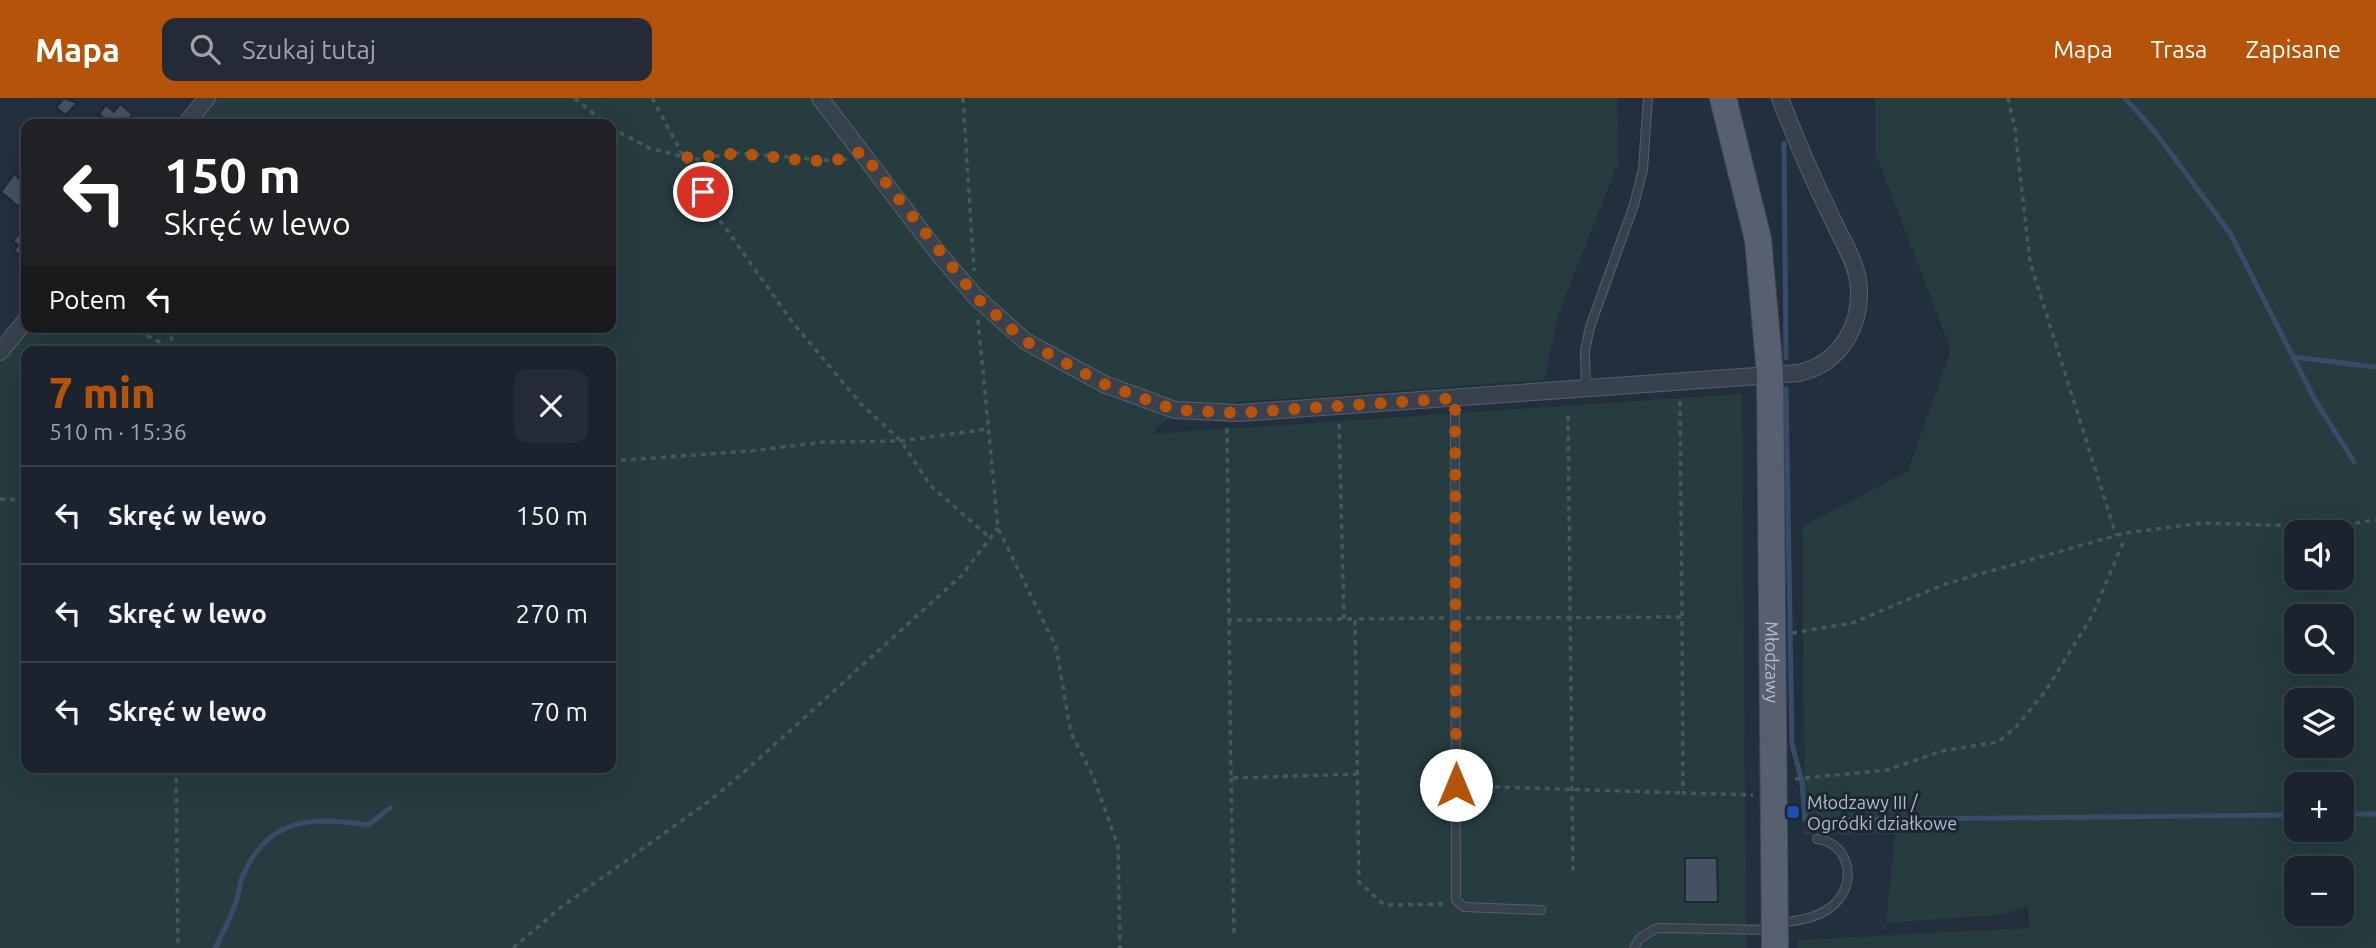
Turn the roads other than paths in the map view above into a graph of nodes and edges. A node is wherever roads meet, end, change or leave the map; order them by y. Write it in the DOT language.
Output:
graph roads {
  1 [pos="207,98"];
  2 [pos="820,98"];
  3 [pos="1648,98"];
  4 [pos="1723,98"];
  5 [pos="1780,98"];
  6 [pos="190,119"];
  7 [pos="21,326"];
  8 [pos="0,352"];
  9 [pos="1770,374"];
  10 [pos="1586,389"];
  11 [pos="1455,398"];
  12 [pos="1817,839"];
  13 [pos="1541,911"];
  14 [pos="1775,934"];
  15 [pos="1634,948"];
  1 -- 6 [label="street"];
  2 -- 11 [label="street"];
  3 -- 10 [label="lane"];
  4 -- 9 [label="main road, Młodzawy"];
  5 -- 9 [label="street"];
  7 -- 8 [label="street"];
  9 -- 10 [label="street"];
  9 -- 14 [label="main road, Młodzawy"];
  10 -- 11 [label="street"];
  11 -- 13 [label="lane"];
  12 -- 14 [label="lane"];
  14 -- 15 [label="lane"];
}
